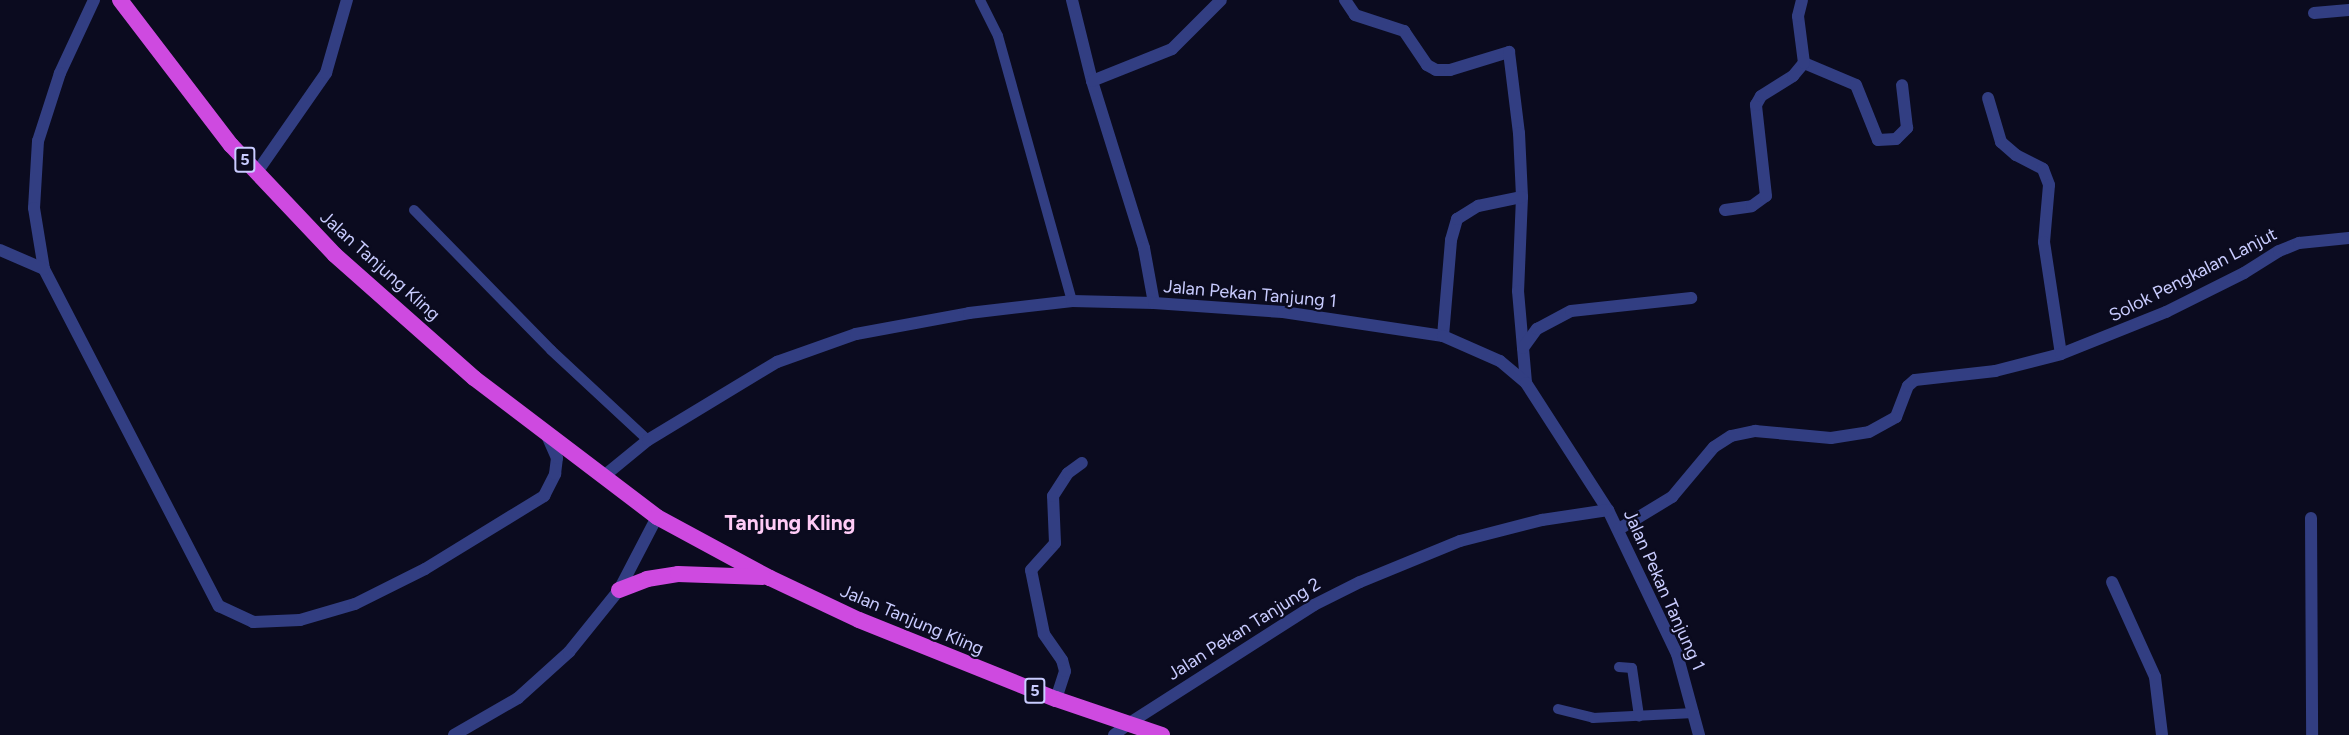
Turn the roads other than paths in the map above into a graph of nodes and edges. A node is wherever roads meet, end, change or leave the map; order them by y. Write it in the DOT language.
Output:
graph roads {
  1 [pos="94,0"];
  2 [pos="347,0"];
  3 [pos="980,0"];
  4 [pos="1072,0"];
  5 [pos="1221,0"];
  6 [pos="1345,0"];
  7 [pos="1802,0"];
  8 [pos="126,2"];
  9 [pos="2349,10"];
  10 [pos="2314,13"];
  11 [pos="1804,63"];
  12 [pos="1092,81"];
  13 [pos="1902,85"];
  14 [pos="1988,98"];
  15 [pos="257,172"];
  16 [pos="1522,197"];
  17 [pos="414,210"];
  18 [pos="1725,210"];
  19 [pos="2349,238"];
  20 [pos="3,255"];
  21 [pos="44,269"];
  22 [pos="1691,298"];
  23 [pos="1072,302"];
  24 [pos="1154,303"];
  25 [pos="1443,336"];
  26 [pos="1523,348"];
  27 [pos="2061,354"];
  28 [pos="1526,383"];
  29 [pos="548,436"];
  30 [pos="648,440"];
  31 [pos="1082,463"];
  32 [pos="604,476"];
  33 [pos="1608,510"];
  34 [pos="657,517"];
  35 [pos="2311,518"];
  36 [pos="1618,529"];
  37 [pos="770,578"];
  38 [pos="2112,582"];
  39 [pos="619,590"];
  40 [pos="1619,667"];
  41 [pos="1056,699"];
  42 [pos="1558,709"];
  43 [pos="1694,713"];
  44 [pos="1639,716"];
  45 [pos="1128,724"];
  46 [pos="454,735"];
  47 [pos="1114,735"];
  48 [pos="1162,735"];
  49 [pos="1699,735"];
  50 [pos="2162,735"];
  51 [pos="2312,735"];
  1 -- 21 [label="street"];
  2 -- 15 [label="street"];
  3 -- 23 [label="lane"];
  4 -- 12 [label="street"];
  5 -- 12 [label="street"];
  6 -- 16 [label="street"];
  7 -- 11 [label="street"];
  8 -- 15 [label="highway, Jalan Tanjung Kling / 5"];
  9 -- 10 [label="street"];
  11 -- 13 [label="street"];
  11 -- 18 [label="street"];
  12 -- 24 [label="street"];
  14 -- 27 [label="street"];
  15 -- 29 [label="highway, Jalan Tanjung Kling / 5"];
  16 -- 25 [label="street"];
  16 -- 26 [label="street"];
  17 -- 30 [label="lane"];
  19 -- 27 [label="street, Solok Pengkalan Lanjut"];
  20 -- 21 [label="street"];
  21 -- 29 [label="street"];
  22 -- 26 [label="street"];
  23 -- 24 [label="street, Jalan Pekan Tanjung 1"];
  23 -- 30 [label="street, Jalan Pekan Tanjung 1"];
  24 -- 25 [label="street, Jalan Pekan Tanjung 1"];
  25 -- 28 [label="street, Jalan Pekan Tanjung 1"];
  26 -- 28 [label="street"];
  27 -- 36 [label="street, Solok Pengkalan Lanjut"];
  28 -- 33 [label="street, Jalan Pekan Tanjung 1"];
  29 -- 32 [label="highway, Jalan Tanjung Kling / 5"];
  30 -- 32 [label="street, Jalan Pekan Tanjung 1"];
  31 -- 41 [label="street"];
  32 -- 34 [label="highway, Jalan Tanjung Kling / 5"];
  33 -- 36 [label="street, Jalan Pekan Tanjung 1"];
  33 -- 45 [label="street, Jalan Pekan Tanjung 2"];
  34 -- 37 [label="highway, Jalan Tanjung Kling / 5"];
  34 -- 39 [label="street"];
  35 -- 51 [label="street"];
  36 -- 43 [label="street, Jalan Pekan Tanjung 1"];
  37 -- 39 [label="highway"];
  37 -- 41 [label="highway, Jalan Tanjung Kling / 5"];
  38 -- 50 [label="street"];
  39 -- 46 [label="street"];
  40 -- 44 [label="lane"];
  41 -- 45 [label="highway, Jalan Tanjung Kling / 5"];
  42 -- 44 [label="lane"];
  43 -- 44 [label="lane"];
  43 -- 49 [label="street, Jalan Pekan Tanjung 1"];
  45 -- 47 [label="street, Jalan Pekan Tanjung 2"];
  45 -- 48 [label="highway, Jalan Tanjung Kling / 5"];
}
